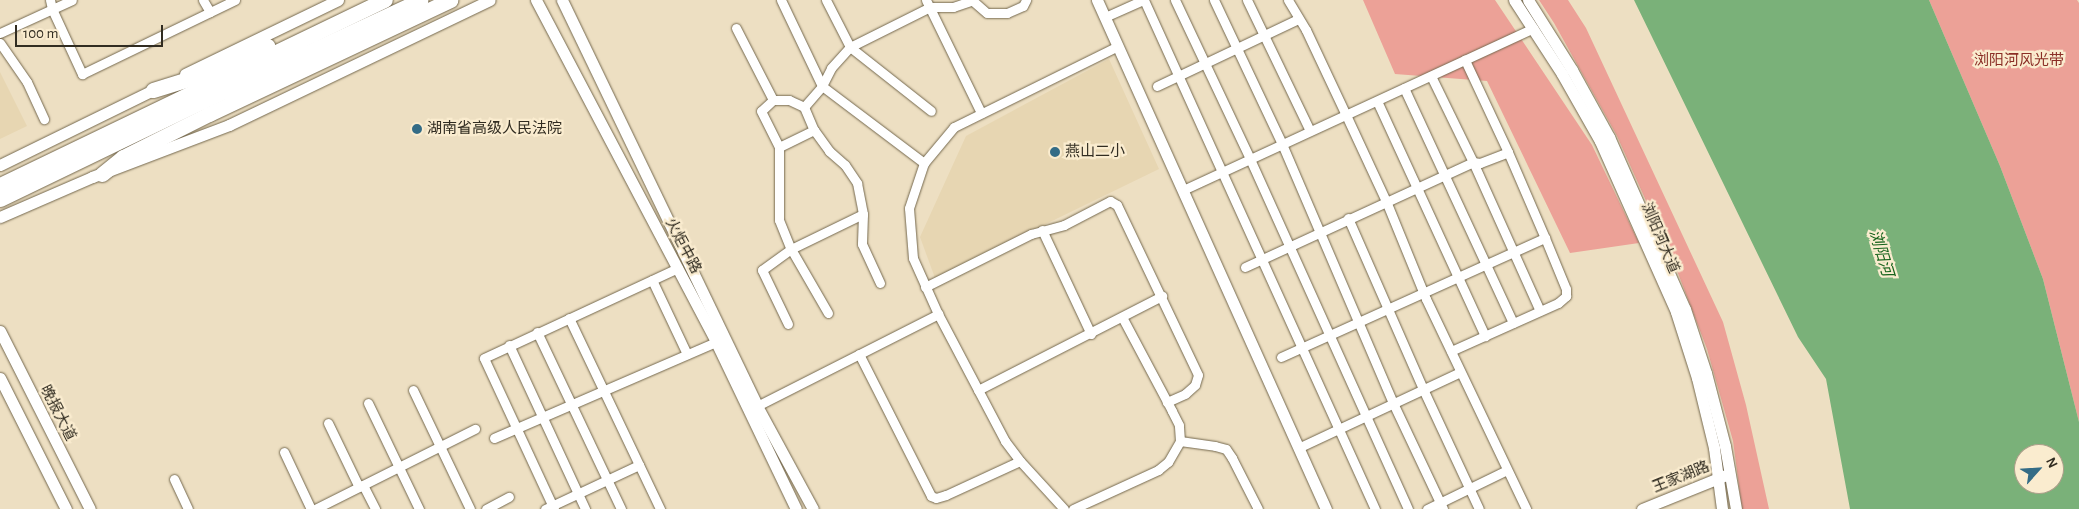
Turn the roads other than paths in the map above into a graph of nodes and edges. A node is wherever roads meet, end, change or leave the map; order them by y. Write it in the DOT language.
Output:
graph roads {
  1 [pos="72,0"];
  2 [pos="204,0"];
  3 [pos="235,0"];
  4 [pos="338,0"];
  5 [pos="363,0"];
  6 [pos="385,0"];
  7 [pos="422,0"];
  8 [pos="450,0"];
  9 [pos="490,0"];
  10 [pos="536,0"];
  11 [pos="562,0"];
  12 [pos="781,0"];
  13 [pos="826,0"];
  14 [pos="973,0"];
  15 [pos="1026,0"];
  16 [pos="1097,0"];
  17 [pos="1144,0"];
  18 [pos="1175,0"];
  19 [pos="1214,0"];
  20 [pos="1247,0"];
  21 [pos="1288,0"];
  22 [pos="1514,0"];
  23 [pos="1528,0"];
  24 [pos="928,4"];
  25 [pos="51,5"];
  26 [pos="210,12"];
  27 [pos="1105,17"];
  28 [pos="1298,19"];
  29 [pos="736,28"];
  30 [pos="1533,28"];
  31 [pos="0,33"];
  32 [pos="1264,35"];
  33 [pos="0,43"];
  34 [pos="1118,46"];
  35 [pos="850,47"];
  36 [pos="1236,47"];
  37 [pos="1465,60"];
  38 [pos="1204,62"];
  39 [pos="1178,75"];
  40 [pos="1431,76"];
  41 [pos="822,86"];
  42 [pos="1157,86"];
  43 [pos="1404,88"];
  44 [pos="153,90"];
  45 [pos="773,100"];
  46 [pos="1377,101"];
  47 [pos="804,107"];
  48 [pos="931,111"];
  49 [pos="982,112"];
  50 [pos="1346,115"];
  51 [pos="44,119"];
  52 [pos="814,130"];
  53 [pos="1310,131"];
  54 [pos="1282,144"];
  55 [pos="779,147"];
  56 [pos="1508,152"];
  57 [pos="1250,159"];
  58 [pos="1473,162"];
  59 [pos="924,163"];
  60 [pos="0,165"];
  61 [pos="1222,171"];
  62 [pos="102,174"];
  63 [pos="1445,175"];
  64 [pos="0,185"];
  65 [pos="1417,187"];
  66 [pos="1183,190"];
  67 [pos="0,199"];
  68 [pos="1386,201"];
  69 [pos="863,214"];
  70 [pos="0,217"];
  71 [pos="1348,218"];
  72 [pos="1042,230"];
  73 [pos="1319,231"];
  74 [pos="1545,238"];
  75 [pos="1289,246"];
  76 [pos="791,249"];
  77 [pos="1515,252"];
  78 [pos="1262,259"];
  79 [pos="1486,265"];
  80 [pos="1246,267"];
  81 [pos="678,268"];
  82 [pos="1459,277"];
  83 [pos="652,280"];
  84 [pos="880,283"];
  85 [pos="925,287"];
  86 [pos="1423,292"];
  87 [pos="1162,296"];
  88 [pos="1387,308"];
  89 [pos="1540,311"];
  90 [pos="828,313"];
  91 [pos="938,314"];
  92 [pos="1122,317"];
  93 [pos="569,318"];
  94 [pos="1358,321"];
  95 [pos="788,324"];
  96 [pos="1513,324"];
  97 [pos="0,331"];
  98 [pos="537,332"];
  99 [pos="1091,334"];
  100 [pos="1329,335"];
  101 [pos="1485,336"];
  102 [pos="716,342"];
  103 [pos="509,345"];
  104 [pos="1302,348"];
  105 [pos="1451,351"];
  106 [pos="687,354"];
  107 [pos="858,354"];
  108 [pos="1281,357"];
  109 [pos="1460,372"];
  110 [pos="0,378"];
  111 [pos="1423,389"];
  112 [pos="413,390"];
  113 [pos="604,390"];
  114 [pos="978,390"];
  115 [pos="368,402"];
  116 [pos="1168,402"];
  117 [pos="1393,403"];
  118 [pos="572,404"];
  119 [pos="753,408"];
  120 [pos="1365,416"];
  121 [pos="542,417"];
  122 [pos="328,423"];
  123 [pos="475,429"];
  124 [pos="516,429"];
  125 [pos="1338,429"];
  126 [pos="494,438"];
  127 [pos="1180,441"];
  128 [pos="440,446"];
  129 [pos="1298,448"];
  130 [pos="284,452"];
  131 [pos="1020,461"];
  132 [pos="639,465"];
  133 [pos="398,467"];
  134 [pos="1508,470"];
  135 [pos="1731,473"];
  136 [pos="1719,477"];
  137 [pos="174,479"];
  138 [pos="607,480"];
  139 [pos="361,486"];
  140 [pos="1470,488"];
  141 [pos="578,494"];
  142 [pos="509,497"];
  143 [pos="1442,506"];
  144 [pos="551,508"];
  145 [pos="66,509"];
  146 [pos="90,509"];
  147 [pos="188,509"];
  148 [pos="313,509"];
  149 [pos="375,509"];
  150 [pos="419,509"];
  151 [pos="470,509"];
  152 [pos="486,509"];
  153 [pos="585,509"];
  154 [pos="621,509"];
  155 [pos="660,509"];
  156 [pos="796,509"];
  157 [pos="813,509"];
  158 [pos="1064,509"];
  159 [pos="1074,509"];
  160 [pos="1258,509"];
  161 [pos="1326,509"];
  162 [pos="1375,509"];
  163 [pos="1408,509"];
  164 [pos="1427,509"];
  165 [pos="1479,509"];
  166 [pos="1526,509"];
  167 [pos="1642,509"];
  168 [pos="1722,509"];
  169 [pos="1736,509"];
  1 -- 25 [label="street"];
  2 -- 26 [label="street"];
  3 -- 26 [label="street"];
  4 -- 44 [label="main road"];
  5 -- 44 [label="highway"];
  6 -- 64 [label="highway"];
  7 -- 67 [label="highway"];
  8 -- 62 [label="highway"];
  9 -- 62 [label="main road"];
  10 -- 81 [label="main road, 火炬中路"];
  11 -- 119 [label="main road"];
  12 -- 41 [label="street"];
  13 -- 35 [label="street"];
  14 -- 15 [label="street"];
  14 -- 24 [label="street"];
  16 -- 27 [label="main road"];
  17 -- 27 [label="street"];
  17 -- 39 [label="street"];
  18 -- 38 [label="street"];
  19 -- 36 [label="street"];
  20 -- 32 [label="street"];
  21 -- 28 [label="street"];
  22 -- 30 [label="main road, 浏阳河大道"];
  23 -- 135 [label="main road, 浏阳河大道"];
  24 -- 35 [label="street"];
  24 -- 49 [label="street"];
  25 -- 26 [label="street"];
  25 -- 31 [label="street"];
  27 -- 34 [label="main road"];
  28 -- 32 [label="street"];
  28 -- 50 [label="street"];
  29 -- 45 [label="street"];
  30 -- 37 [label="street"];
  30 -- 136 [label="main road, 浏阳河大道"];
  32 -- 36 [label="street"];
  32 -- 53 [label="street"];
  33 -- 51 [label="street"];
  34 -- 49 [label="street"];
  34 -- 66 [label="main road"];
  35 -- 41 [label="street"];
  35 -- 48 [label="street"];
  36 -- 38 [label="street"];
  36 -- 54 [label="street"];
  37 -- 40 [label="street"];
  37 -- 56 [label="street"];
  38 -- 39 [label="street"];
  38 -- 57 [label="street"];
  39 -- 42 [label="street"];
  39 -- 61 [label="street"];
  40 -- 43 [label="street"];
  40 -- 58 [label="street"];
  41 -- 47 [label="street"];
  41 -- 59 [label="street"];
  43 -- 46 [label="street"];
  43 -- 63 [label="street"];
  44 -- 60 [label="main road"];
  45 -- 47 [label="street"];
  45 -- 55 [label="street"];
  46 -- 50 [label="street"];
  46 -- 65 [label="street"];
  47 -- 52 [label="street"];
  49 -- 59 [label="street"];
  50 -- 53 [label="street"];
  50 -- 68 [label="street"];
  52 -- 55 [label="street"];
  52 -- 69 [label="street"];
  53 -- 54 [label="street"];
  54 -- 57 [label="street"];
  54 -- 73 [label="street"];
  55 -- 76 [label="street"];
  56 -- 58 [label="street"];
  56 -- 74 [label="street"];
  57 -- 61 [label="street"];
  57 -- 75 [label="street"];
  58 -- 63 [label="street"];
  58 -- 77 [label="street"];
  59 -- 85 [label="street"];
  61 -- 66 [label="street"];
  61 -- 78 [label="street"];
  62 -- 70 [label="main road"];
  63 -- 65 [label="street"];
  63 -- 79 [label="street"];
  65 -- 68 [label="street"];
  65 -- 82 [label="street"];
  66 -- 129 [label="main road"];
  68 -- 71 [label="street"];
  68 -- 86 [label="street"];
  69 -- 76 [label="street"];
  69 -- 84 [label="street"];
  71 -- 73 [label="street"];
  71 -- 88 [label="street"];
  72 -- 85 [label="street"];
  72 -- 87 [label="street"];
  72 -- 99 [label="street"];
  73 -- 75 [label="street"];
  73 -- 94 [label="street"];
  74 -- 77 [label="street"];
  74 -- 89 [label="street"];
  75 -- 78 [label="street"];
  75 -- 100 [label="street"];
  76 -- 90 [label="street"];
  76 -- 95 [label="street"];
  77 -- 79 [label="street"];
  77 -- 89 [label="street"];
  78 -- 80 [label="street"];
  78 -- 104 [label="street"];
  79 -- 82 [label="street"];
  79 -- 96 [label="street"];
  81 -- 83 [label="street"];
  81 -- 102 [label="main road, 火炬中路"];
  82 -- 86 [label="street"];
  82 -- 101 [label="street"];
  83 -- 93 [label="street"];
  83 -- 106 [label="street"];
  85 -- 91 [label="street"];
  86 -- 88 [label="street"];
  86 -- 105 [label="street"];
  87 -- 92 [label="street"];
  87 -- 116 [label="street"];
  88 -- 94 [label="street"];
  88 -- 111 [label="street"];
  89 -- 96 [label="street"];
  91 -- 107 [label="street"];
  91 -- 114 [label="street"];
  92 -- 99 [label="street"];
  92 -- 116 [label="street"];
  93 -- 98 [label="street"];
  93 -- 113 [label="street"];
  94 -- 100 [label="street"];
  94 -- 117 [label="street"];
  96 -- 101 [label="street"];
  97 -- 146 [label="main road, 晚报大道"];
  98 -- 103 [label="street"];
  98 -- 118 [label="street"];
  99 -- 114 [label="street"];
  100 -- 104 [label="street"];
  100 -- 120 [label="street"];
  101 -- 105 [label="street"];
  102 -- 106 [label="street"];
  102 -- 119 [label="main road, 火炬中路"];
  103 -- 121 [label="street"];
  103 -- 124 [label="street"];
  104 -- 108 [label="street"];
  104 -- 125 [label="street"];
  105 -- 109 [label="street"];
  106 -- 113 [label="street"];
  107 -- 119 [label="street"];
  107 -- 131 [label="street"];
  109 -- 111 [label="street"];
  109 -- 134 [label="street"];
  110 -- 145 [label="main road"];
  111 -- 117 [label="street"];
  111 -- 140 [label="street"];
  112 -- 128 [label="street"];
  113 -- 118 [label="street"];
  113 -- 132 [label="street"];
  114 -- 131 [label="street"];
  115 -- 133 [label="street"];
  116 -- 127 [label="street"];
  117 -- 120 [label="street"];
  117 -- 143 [label="street"];
  118 -- 121 [label="street"];
  118 -- 138 [label="street"];
  119 -- 156 [label="main road, 火炬中路"];
  119 -- 157 [label="main road"];
  120 -- 125 [label="street"];
  120 -- 163 [label="street"];
  121 -- 124 [label="street"];
  121 -- 141 [label="street"];
  122 -- 139 [label="street"];
  123 -- 128 [label="street"];
  124 -- 126 [label="street"];
  124 -- 144 [label="street"];
  125 -- 129 [label="street"];
  125 -- 162 [label="street"];
  127 -- 159 [label="street"];
  127 -- 160 [label="street"];
  128 -- 133 [label="street"];
  128 -- 151 [label="street"];
  129 -- 161 [label="main road"];
  130 -- 148 [label="street"];
  131 -- 158 [label="street"];
  132 -- 138 [label="street"];
  132 -- 155 [label="street"];
  133 -- 139 [label="street"];
  133 -- 150 [label="street"];
  134 -- 140 [label="street"];
  134 -- 166 [label="street"];
  135 -- 136 [label="main road, 王家湖路"];
  135 -- 169 [label="main road, 浏阳河大道"];
  136 -- 167 [label="main road, 王家湖路"];
  136 -- 168 [label="main road, 浏阳河大道"];
  137 -- 147 [label="street"];
  138 -- 141 [label="street"];
  138 -- 154 [label="street"];
  139 -- 148 [label="street"];
  139 -- 149 [label="street"];
  140 -- 143 [label="street"];
  140 -- 165 [label="street"];
  141 -- 144 [label="street"];
  141 -- 153 [label="street"];
  142 -- 152 [label="street"];
  143 -- 164 [label="street"];
}
